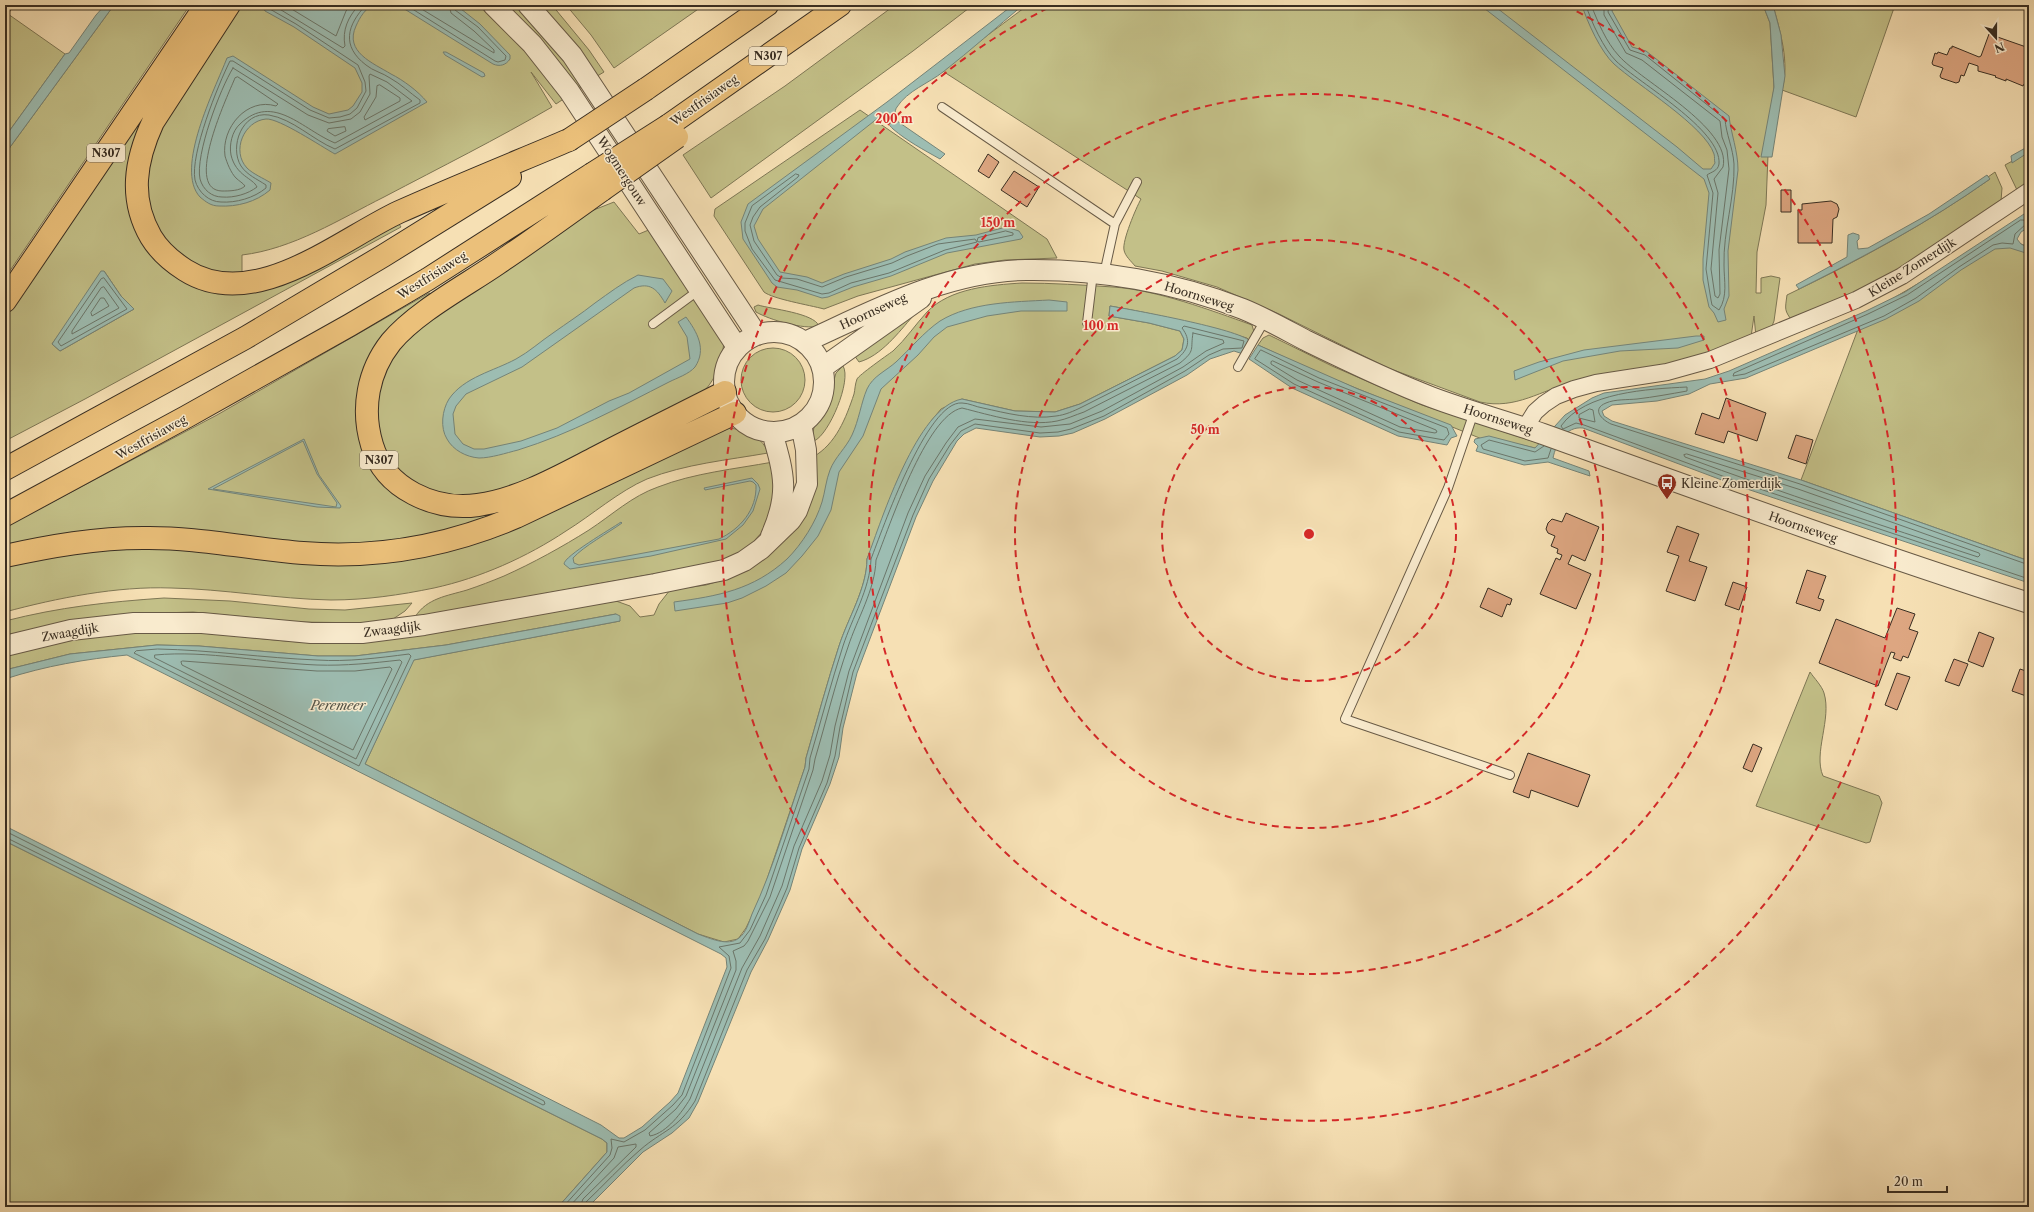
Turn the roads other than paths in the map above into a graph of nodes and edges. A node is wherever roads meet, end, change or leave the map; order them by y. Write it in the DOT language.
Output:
graph roads {
  1 [pos="206,5"];
  2 [pos="229,5"];
  3 [pos="493,5"];
  4 [pos="528,5"];
  5 [pos="767,5"];
  6 [pos="840,5"];
  7 [pos="942,107"];
  8 [pos="568,140"];
  9 [pos="597,182"];
  10 [pos="1137,182"];
  11 [pos="2029,191"];
  12 [pos="1115,224"];
  13 [pos="1098,274"];
  14 [pos="965,278"];
  15 [pos="700,290"];
  16 [pos="5,301"];
  17 [pos="1265,320"];
  18 [pos="1087,323"];
  19 [pos="652,324"];
  20 [pos="757,335"];
  21 [pos="805,342"];
  22 [pos="737,348"];
  23 [pos="1238,367"];
  24 [pos="822,368"];
  25 [pos="725,392"];
  26 [pos="1474,411"];
  27 [pos="735,413"];
  28 [pos="801,424"];
  29 [pos="1525,428"];
  30 [pos="772,432"];
  31 [pos="5,469"];
  32 [pos="5,514"];
  33 [pos="769,541"];
  34 [pos="5,556"];
  35 [pos="2029,603"];
  36 [pos="5,646"];
  37 [pos="1510,775"];
  1 -- 16 [label="highway, N307"];
  2 -- 8 [label="highway, N307"];
  3 -- 15 [label="street, Wogmergouw"];
  4 -- 20 [label="street, Wogmergouw"];
  5 -- 8 [label="highway, N307, bridge"];
  6 -- 9 [label="highway, Westfrisiaweg / N307, bridge"];
  7 -- 12 [label="lane"];
  8 -- 31 [label="highway, N307"];
  9 -- 25 [label="highway, N307"];
  9 -- 32 [label="highway, Westfrisiaweg / N307"];
  10 -- 12 [label="lane"];
  11 -- 29 [label="street, Kleine Zomerdijk"];
  12 -- 13 [label="lane"];
  13 -- 14 [label="street, Hoornseweg"];
  13 -- 17 [label="street, Hoornseweg"];
  13 -- 18 [label="lane"];
  14 -- 21 [label="street, Hoornseweg"];
  14 -- 24 [label="street, Hoornseweg"];
  15 -- 19 [label="lane"];
  15 -- 22 [label="street, Wogmergouw"];
  17 -- 23 [label="lane"];
  17 -- 26 [label="street, Hoornseweg"];
  20 -- 21 [label="street"];
  20 -- 22 [label="street"];
  21 -- 24 [label="street"];
  22 -- 25 [label="street"];
  24 -- 28 [label="street"];
  25 -- 27 [label="street"];
  26 -- 29 [label="street, Hoornseweg"];
  26 -- 37 [label="lane"];
  27 -- 30 [label="street"];
  27 -- 34 [label="highway"];
  28 -- 30 [label="street"];
  28 -- 33 [label="street, Zwaagdijk"];
  29 -- 35 [label="street, Hoornseweg"];
  30 -- 33 [label="street, Zwaagdijk"];
  33 -- 36 [label="street, Zwaagdijk"];
}
